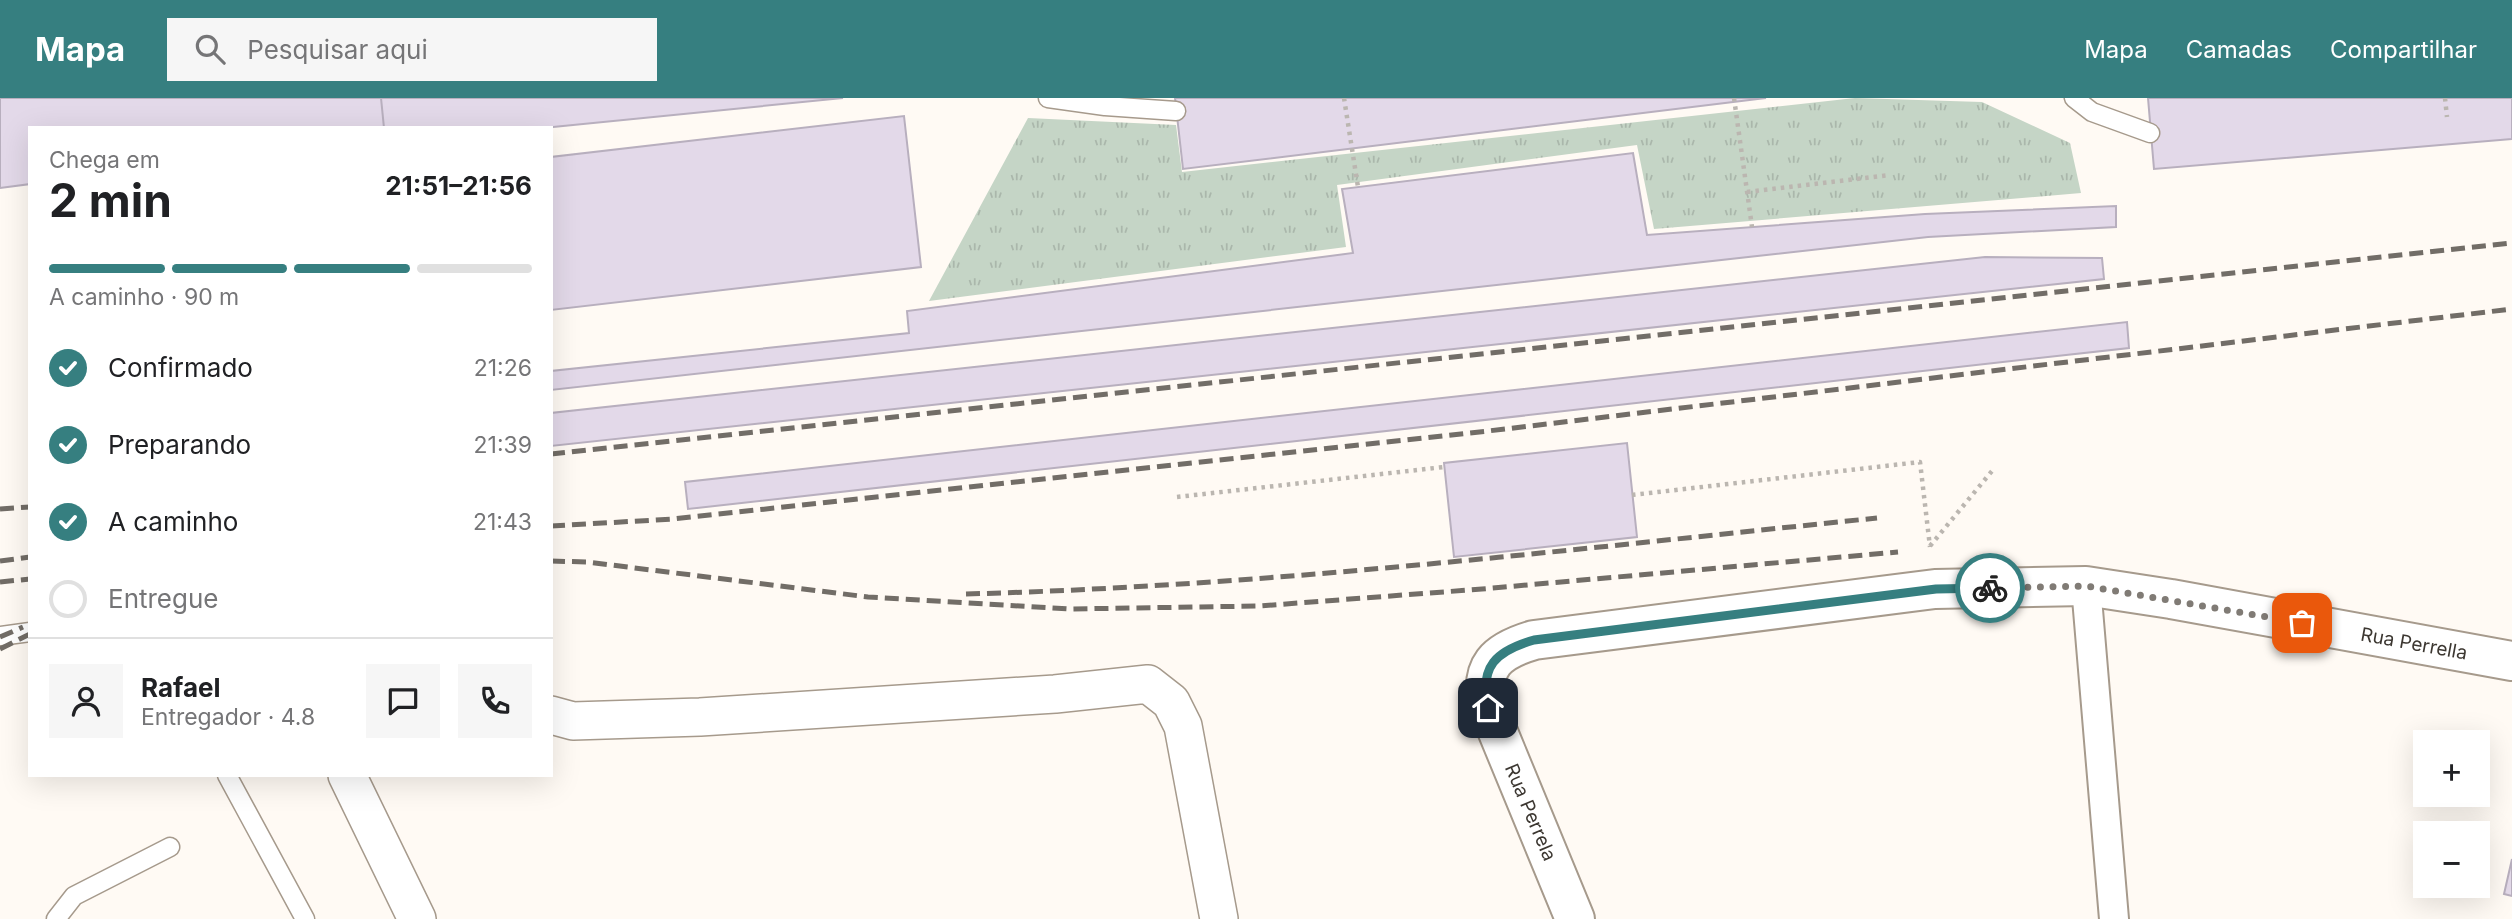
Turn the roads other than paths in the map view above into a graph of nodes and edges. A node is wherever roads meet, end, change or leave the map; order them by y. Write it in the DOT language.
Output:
graph roads {
  1 [pos="1048,98"];
  2 [pos="2074,98"];
  3 [pos="1176,111"];
  4 [pos="2150,133"];
  5 [pos="2086,586"];
  6 [pos="28,632"];
  7 [pos="0,636"];
  8 [pos="2512,661"];
  9 [pos="1491,664"];
  10 [pos="553,716"];
  11 [pos="228,777"];
  12 [pos="347,777"];
  13 [pos="170,847"];
  14 [pos="56,919"];
  15 [pos="305,919"];
  16 [pos="417,919"];
  17 [pos="1219,919"];
  18 [pos="1575,919"];
  19 [pos="2114,919"];
  1 -- 3 [label="lane"];
  2 -- 4 [label="lane"];
  5 -- 8 [label="street, Rua Perrella"];
  5 -- 9 [label="street, Rua Perrella"];
  5 -- 19 [label="street"];
  6 -- 7 [label="lane"];
  9 -- 18 [label="street, Rua Perrela"];
  10 -- 17 [label="street"];
  11 -- 15 [label="lane"];
  12 -- 16 [label="street"];
  13 -- 14 [label="lane"];
}
